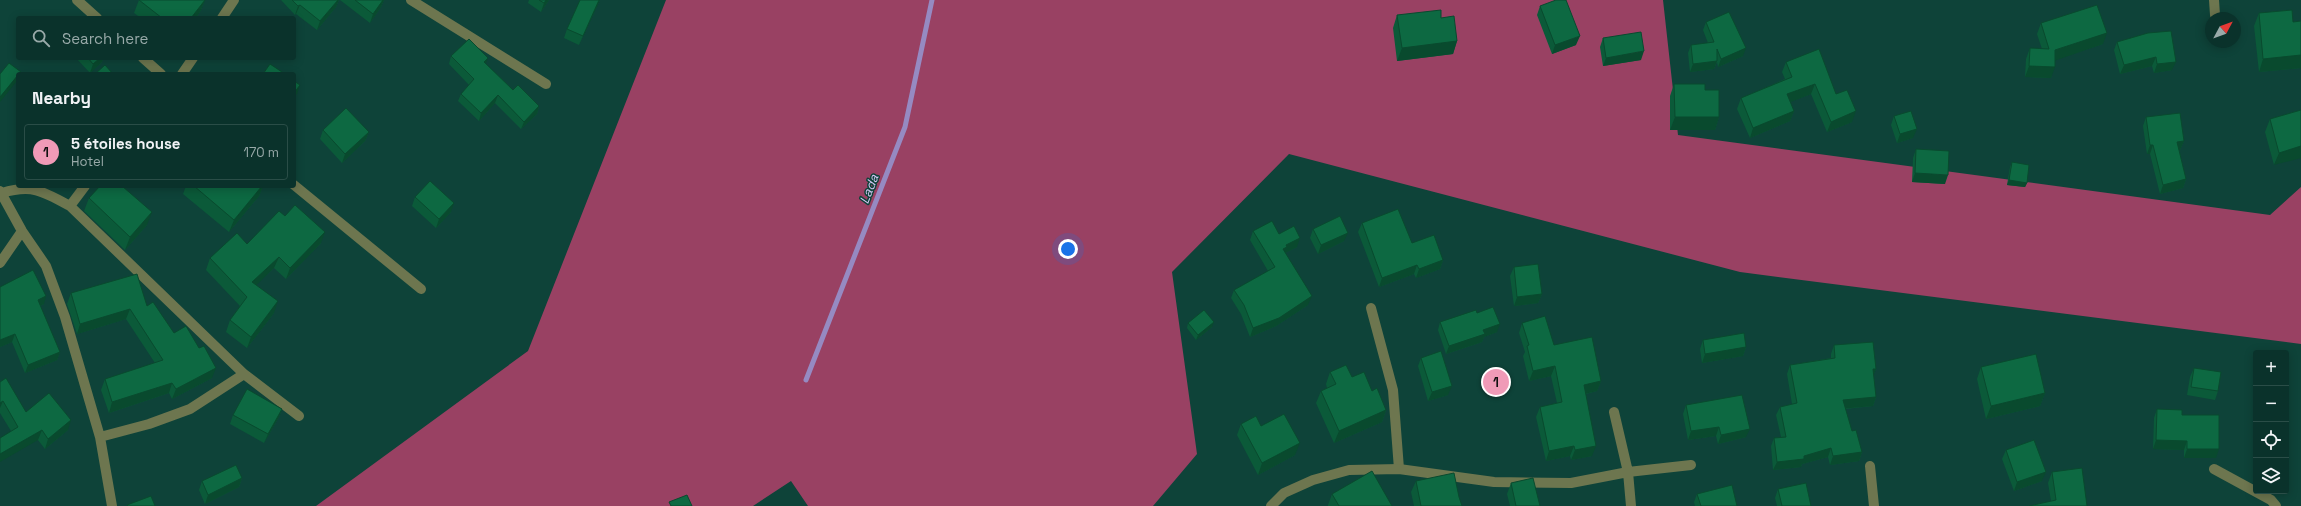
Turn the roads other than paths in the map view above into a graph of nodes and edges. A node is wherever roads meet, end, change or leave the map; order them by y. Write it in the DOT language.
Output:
graph roads {
  1 [pos="77,0"];
  2 [pos="234,0"];
  3 [pos="411,0"];
  4 [pos="2214,0"];
  5 [pos="2215,12"];
  6 [pos="95,16"];
  7 [pos="223,16"];
  8 [pos="145,60"];
  9 [pos="192,60"];
  10 [pos="159,72"];
  11 [pos="183,72"];
  12 [pos="546,84"];
  13 [pos="296,187"];
  14 [pos="17,188"];
  15 [pos="25,188"];
  16 [pos="84,188"];
  17 [pos="1,192"];
  18 [pos="70,206"];
  19 [pos="22,231"];
  20 [pos="0,263"];
  21 [pos="421,289"];
  22 [pos="1371,308"];
  23 [pos="244,374"];
  24 [pos="1614,412"];
  25 [pos="299,416"];
  26 [pos="100,437"];
  27 [pos="1691,465"];
  28 [pos="1870,466"];
  29 [pos="1399,469"];
  30 [pos="2214,469"];
  31 [pos="1628,472"];
  32 [pos="112,506"];
  33 [pos="1271,506"];
  34 [pos="1632,506"];
  35 [pos="1874,506"];
  36 [pos="2276,506"];
  1 -- 6 [label="street"];
  2 -- 7 [label="street"];
  3 -- 12 [label="street"];
  4 -- 5 [label="street"];
  8 -- 10 [label="street"];
  9 -- 11 [label="street"];
  13 -- 21 [label="street"];
  14 -- 17 [label="street"];
  15 -- 18 [label="street"];
  16 -- 18 [label="street"];
  17 -- 19 [label="street"];
  18 -- 23 [label="street"];
  19 -- 20 [label="street"];
  19 -- 26 [label="street"];
  22 -- 29 [label="street"];
  23 -- 25 [label="street"];
  23 -- 26 [label="street"];
  24 -- 31 [label="street"];
  26 -- 32 [label="street"];
  27 -- 31 [label="street"];
  28 -- 35 [label="street"];
  29 -- 31 [label="street"];
  29 -- 33 [label="street"];
  30 -- 36 [label="street"];
  31 -- 34 [label="street"];
}
